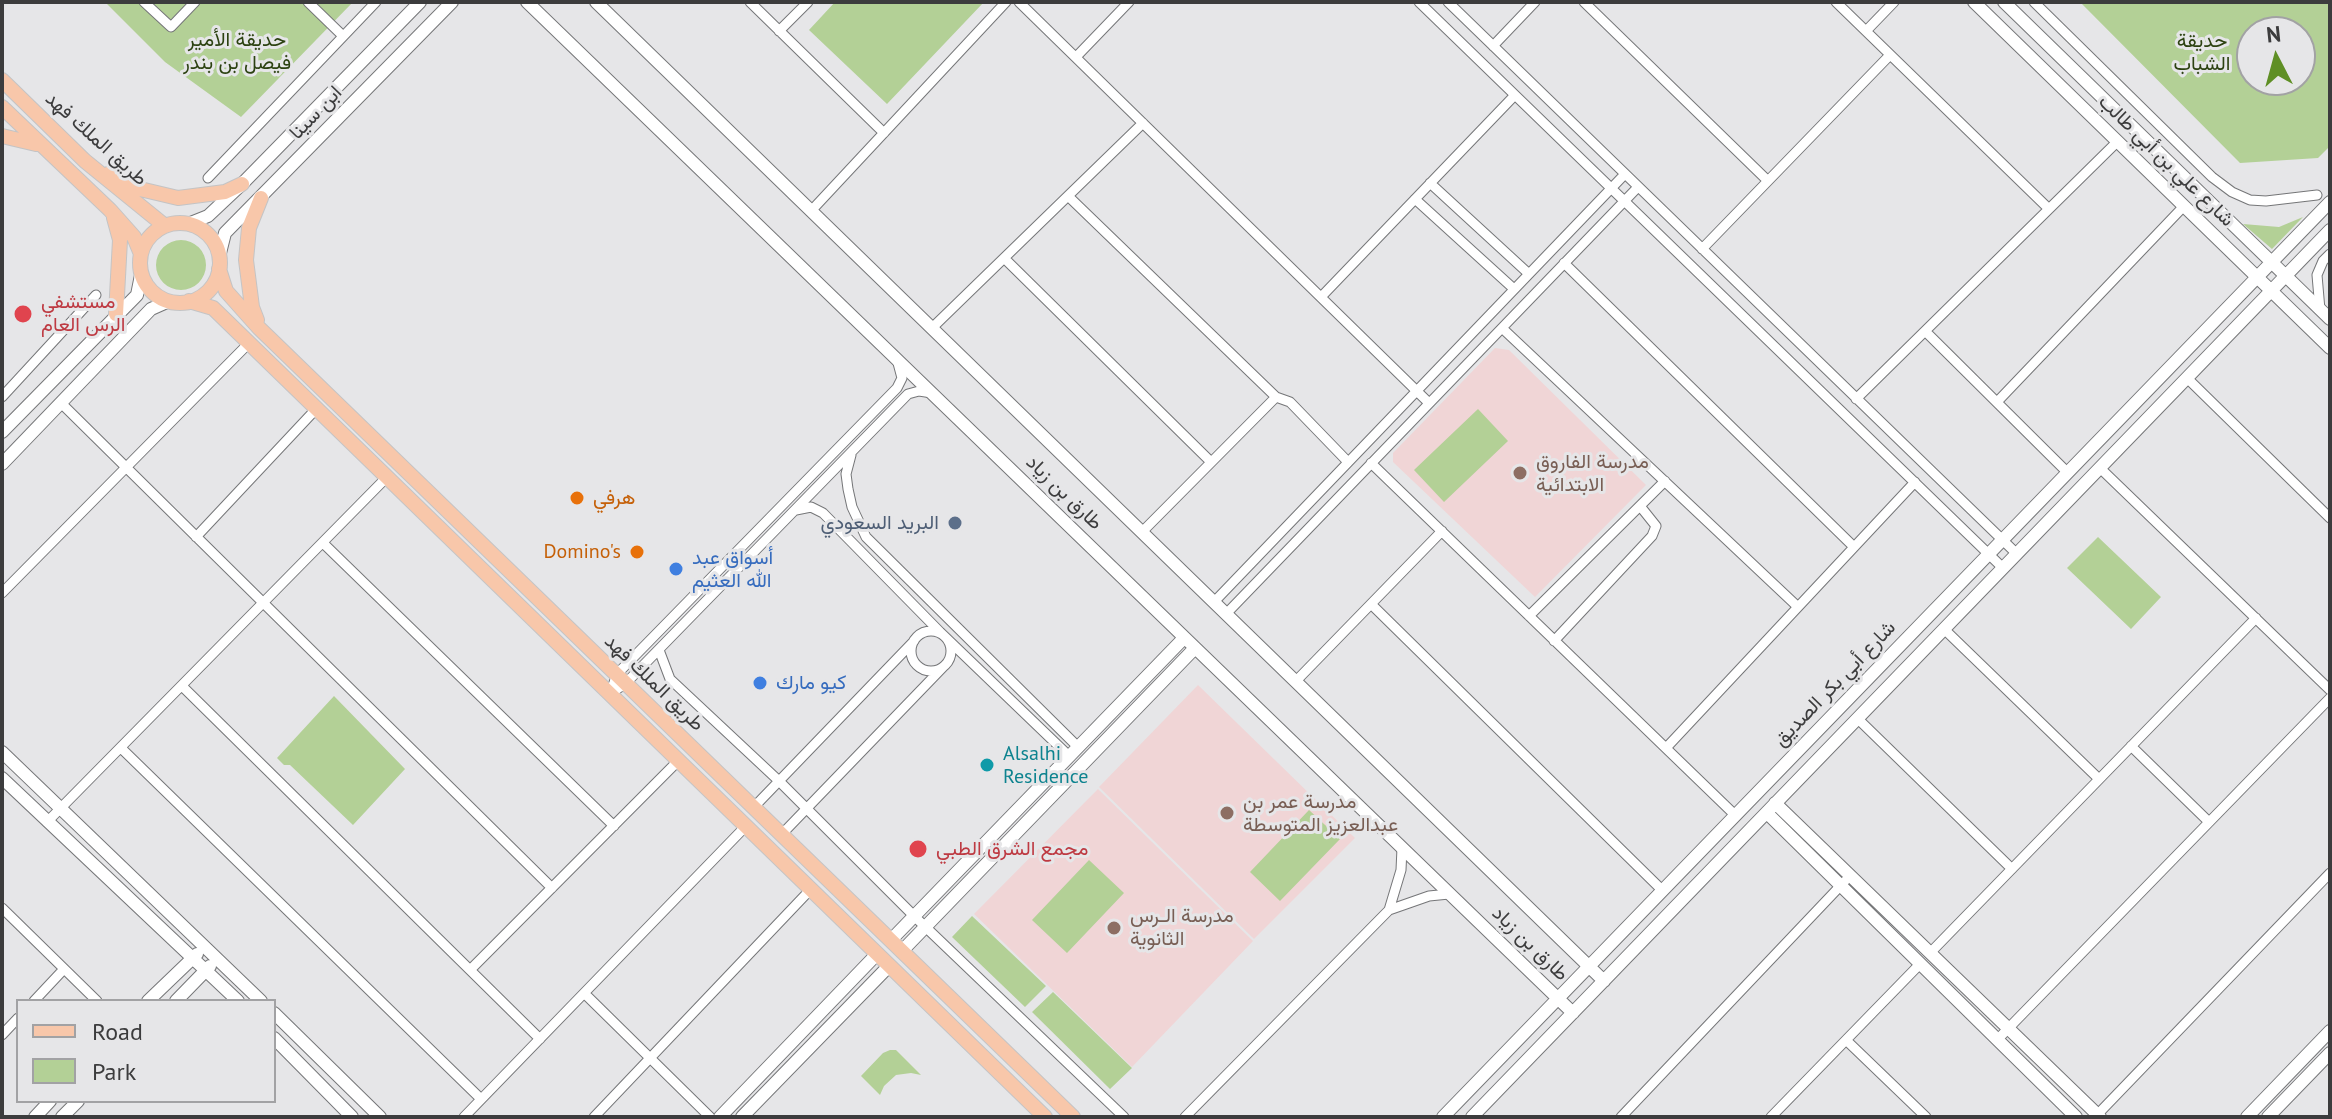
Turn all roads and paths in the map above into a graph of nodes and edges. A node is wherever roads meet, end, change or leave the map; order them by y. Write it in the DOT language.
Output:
graph roads {
  1 [pos="144,2"];
  2 [pos="195,2"];
  3 [pos="308,2"];
  4 [pos="376,2"];
  5 [pos="420,2"];
  6 [pos="452,2"];
  7 [pos="527,2"];
  8 [pos="596,2"];
  9 [pos="750,2"];
  10 [pos="808,2"];
  11 [pos="1006,2"];
  12 [pos="1019,2"];
  13 [pos="1129,2"];
  14 [pos="1419,2"];
  15 [pos="1448,2"];
  16 [pos="1535,2"];
  17 [pos="1584,2"];
  18 [pos="1836,2"];
  19 [pos="1894,2"];
  20 [pos="1974,2"];
  21 [pos="2004,2"];
  22 [pos="2034,2"];
  23 [pos="779,31"];
  24 [pos="1866,31"];
  25 [pos="343,36"];
  26 [pos="1493,46"];
  27 [pos="1890,55"];
  28 [pos="1076,57"];
  29 [pos="2,80"];
  30 [pos="1515,95"];
  31 [pos="2,107"];
  32 [pos="1143,123"];
  33 [pos="884,133"];
  34 [pos="2,136"];
  35 [pos="2118,141"];
  36 [pos="48,152"];
  37 [pos="85,161"];
  38 [pos="1625,174"];
  39 [pos="208,178"];
  40 [pos="1768,181"];
  41 [pos="1430,183"];
  42 [pos="242,184"];
  43 [pos="1638,187"];
  44 [pos="1611,188"];
  45 [pos="2317,195"];
  46 [pos="1068,196"];
  47 [pos="261,198"];
  48 [pos="1415,199"];
  49 [pos="1624,201"];
  50 [pos="2330,202"];
  51 [pos="2184,206"];
  52 [pos="2049,209"];
  53 [pos="110,210"];
  54 [pos="811,211"];
  55 [pos="188,224"];
  56 [pos="165,226"];
  57 [pos="2330,230"];
  58 [pos="1702,249"];
  59 [pos="141,254"];
  60 [pos="2330,254"];
  61 [pos="1004,258"];
  62 [pos="219,263"];
  63 [pos="1564,263"];
  64 [pos="2272,263"];
  65 [pos="1529,274"];
  66 [pos="141,275"];
  67 [pos="2286,276"];
  68 [pos="2257,279"];
  69 [pos="1514,289"];
  70 [pos="2269,292"];
  71 [pos="96,295"];
  72 [pos="1321,297"];
  73 [pos="169,301"];
  74 [pos="189,301"];
  75 [pos="116,314"];
  76 [pos="2325,315"];
  77 [pos="259,328"];
  78 [pos="932,328"];
  79 [pos="1502,328"];
  80 [pos="1925,331"];
  81 [pos="249,343"];
  82 [pos="2330,348"];
  83 [pos="896,358"];
  84 [pos="2187,378"];
  85 [pos="1417,391"];
  86 [pos="932,393"];
  87 [pos="2,397"];
  88 [pos="1276,397"];
  89 [pos="1856,399"];
  90 [pos="1997,402"];
  91 [pos="61,403"];
  92 [pos="1429,403"];
  93 [pos="317,408"];
  94 [pos="2,432"];
  95 [pos="852,451"];
  96 [pos="1211,462"];
  97 [pos="1348,462"];
  98 [pos="1371,463"];
  99 [pos="2,464"];
  100 [pos="127,468"];
  101 [pos="2100,468"];
  102 [pos="2068,473"];
  103 [pos="388,476"];
  104 [pos="1665,481"];
  105 [pos="1915,482"];
  106 [pos="1640,506"];
  107 [pos="793,512"];
  108 [pos="2330,518"];
  109 [pos="1442,531"];
  110 [pos="1142,532"];
  111 [pos="196,537"];
  112 [pos="2002,541"];
  113 [pos="323,543"];
  114 [pos="1854,547"];
  115 [pos="1989,554"];
  116 [pos="2017,554"];
  117 [pos="2003,568"];
  118 [pos="2,593"];
  119 [pos="1214,602"];
  120 [pos="264,604"];
  121 [pos="1371,604"];
  122 [pos="1798,607"];
  123 [pos="944,614"];
  124 [pos="1226,614"];
  125 [pos="1529,616"];
  126 [pos="2256,618"];
  127 [pos="1944,629"];
  128 [pos="945,636"];
  129 [pos="1184,638"];
  130 [pos="969,639"];
  131 [pos="914,641"];
  132 [pos="1554,641"];
  133 [pos="1195,648"];
  134 [pos="659,650"];
  135 [pos="947,663"];
  136 [pos="622,679"];
  137 [pos="1296,681"];
  138 [pos="182,686"];
  139 [pos="2330,690"];
  140 [pos="610,694"];
  141 [pos="2330,698"];
  142 [pos="1858,719"];
  143 [pos="2131,746"];
  144 [pos="121,748"];
  145 [pos="1666,748"];
  146 [pos="2,752"];
  147 [pos="1074,752"];
  148 [pos="678,761"];
  149 [pos="2,778"];
  150 [pos="2099,779"];
  151 [pos="779,781"];
  152 [pos="754,807"];
  153 [pos="60,808"];
  154 [pos="1771,808"];
  155 [pos="807,809"];
  156 [pos="1735,815"];
  157 [pos="47,822"];
  158 [pos="2209,822"];
  159 [pos="614,826"];
  160 [pos="745,827"];
  161 [pos="782,834"];
  162 [pos="1402,848"];
  163 [pos="2012,869"];
  164 [pos="2330,873"];
  165 [pos="1850,875"];
  166 [pos="1841,886"];
  167 [pos="552,888"];
  168 [pos="810,890"];
  169 [pos="1663,891"];
  170 [pos="1449,894"];
  171 [pos="2,908"];
  172 [pos="1389,910"];
  173 [pos="914,916"];
  174 [pos="927,926"];
  175 [pos="891,940"];
  176 [pos="205,946"];
  177 [pos="902,951"];
  178 [pos="1930,953"];
  179 [pos="876,955"];
  180 [pos="194,958"];
  181 [pos="218,959"];
  182 [pos="1920,964"];
  183 [pos="1589,966"];
  184 [pos="888,967"];
  185 [pos="64,969"];
  186 [pos="207,970"];
  187 [pos="470,970"];
  188 [pos="1604,981"];
  189 [pos="584,993"];
  190 [pos="36,999"];
  191 [pos="95,999"];
  192 [pos="150,999"];
  193 [pos="178,999"];
  194 [pos="236,999"];
  195 [pos="259,999"];
  196 [pos="1558,999"];
  197 [pos="1573,1013"];
  198 [pos="276,1015"];
  199 [pos="16,1020"];
  200 [pos="2009,1029"];
  201 [pos="2330,1031"];
  202 [pos="2,1035"];
  203 [pos="540,1039"];
  204 [pos="276,1040"];
  205 [pos="1846,1040"];
  206 [pos="1997,1040"];
  207 [pos="2330,1053"];
  208 [pos="650,1058"];
  209 [pos="481,1099"];
  210 [pos="2276,1114"];
  211 [pos="2098,1116"];
  212 [pos="352,1117"];
  213 [pos="380,1117"];
  214 [pos="464,1117"];
  215 [pos="594,1117"];
  216 [pos="710,1117"];
  217 [pos="720,1117"];
  218 [pos="742,1117"];
  219 [pos="1045,1117"];
  220 [pos="1073,1117"];
  221 [pos="1124,1117"];
  222 [pos="1185,1117"];
  223 [pos="1443,1117"];
  224 [pos="1472,1117"];
  225 [pos="1621,1117"];
  226 [pos="1771,1117"];
  227 [pos="1926,1117"];
  228 [pos="2076,1117"];
  229 [pos="2247,1117"];
  1 -- 2 [label="street"];
  3 -- 25 [label="street"];
  4 -- 25 [label="street"];
  5 -- 42 [label="street, ابن سينا"];
  6 -- 47 [label="street, ابن سينا"];
  7 -- 83 [label="street, طارق بن زياد"];
  8 -- 54 [label="street, طارق بن زياد"];
  9 -- 23 [label="street"];
  10 -- 23 [label="street"];
  11 -- 33 [label="street"];
  12 -- 28 [label="street"];
  13 -- 28 [label="street"];
  14 -- 30 [label="street"];
  15 -- 26 [label="street"];
  16 -- 26 [label="street"];
  17 -- 40 [label="street"];
  18 -- 24 [label="street"];
  19 -- 24 [label="street"];
  20 -- 35 [label="street, شارع علي بن أبي طالب"];
  21 -- 64 [label="street, شارع علي بن أبي طالب"];
  22 -- 45 [label="street"];
  23 -- 33 [label="street"];
  24 -- 27 [label="street"];
  25 -- 39 [label="street"];
  26 -- 38 [label="street"];
  27 -- 40 [label="street"];
  27 -- 52 [label="street"];
  28 -- 32 [label="street"];
  29 -- 37 [label="main road, طريق الملك فهد"];
  30 -- 41 [label="street"];
  30 -- 44 [label="street"];
  31 -- 36 [label="main road, طريق الملك فهد"];
  32 -- 46 [label="street"];
  32 -- 72 [label="street"];
  33 -- 54 [label="street"];
  34 -- 36 [label="main road"];
  35 -- 51 [label="street, شارع علي بن أبي طالب"];
  35 -- 52 [label="street"];
  36 -- 53 [label="main road, طريق الملك فهد"];
  37 -- 42 [label="main road"];
  37 -- 56 [label="main road, طريق الملك فهد"];
  38 -- 43 [label="street"];
  38 -- 44 [label="street"];
  40 -- 58 [label="street"];
  41 -- 48 [label="street"];
  41 -- 65 [label="street"];
  42 -- 55 [label="street, ابن سينا"];
  43 -- 49 [label="street"];
  43 -- 58 [label="street"];
  44 -- 49 [label="street"];
  44 -- 65 [label="street"];
  46 -- 61 [label="street"];
  46 -- 88 [label="street"];
  47 -- 62 [label="street, ابن سينا"];
  47 -- 77 [label="main road"];
  48 -- 69 [label="street"];
  48 -- 72 [label="street"];
  49 -- 63 [label="street"];
  49 -- 105 [label="street"];
  50 -- 64 [label="street, شارع أبي بكر الصديق"];
  51 -- 68 [label="street, شارع علي بن أبي طالب"];
  51 -- 90 [label="street"];
  52 -- 80 [label="street"];
  53 -- 59 [label="main road, طريق الملك فهد"];
  53 -- 75 [label="main road"];
  54 -- 78 [label="street, طارق بن زياد"];
  55 -- 56 [label="main road"];
  55 -- 62 [label="main road"];
  56 -- 59 [label="main road"];
  57 -- 67 [label="street, شارع أبي بكر الصديق"];
  58 -- 89 [label="street"];
  59 -- 66 [label="main road"];
  60 -- 76 [label="street"];
  61 -- 78 [label="street"];
  61 -- 96 [label="street"];
  62 -- 74 [label="main road"];
  62 -- 77 [label="main road, طريق الملك فهد"];
  63 -- 79 [label="street"];
  63 -- 114 [label="street"];
  64 -- 67 [label="street, شارع علي بن أبي طالب"];
  64 -- 68 [label="street, شارع أبي بكر الصديق"];
  65 -- 69 [label="street"];
  66 -- 73 [label="main road"];
  66 -- 75 [label="street"];
  67 -- 70 [label="street, شارع أبي بكر الصديق"];
  67 -- 76 [label="street, شارع علي بن أبي طالب"];
  68 -- 70 [label="street, شارع علي بن أبي طالب"];
  68 -- 102 [label="street, شارع أبي بكر الصديق"];
  69 -- 85 [label="street"];
  70 -- 82 [label="street, شارع علي بن أبي طالب"];
  70 -- 84 [label="street, شارع أبي بكر الصديق"];
  71 -- 87 [label="street"];
  72 -- 85 [label="street"];
  73 -- 74 [label="main road"];
  73 -- 91 [label="street"];
  74 -- 81 [label="main road, طريق الملك فهد"];
  75 -- 94 [label="street"];
  77 -- 136 [label="main road, طريق الملك فهد"];
  78 -- 110 [label="street, طارق بن زياد"];
  79 -- 92 [label="street"];
  79 -- 104 [label="street"];
  80 -- 89 [label="street"];
  80 -- 90 [label="street"];
  81 -- 93 [label="main road, طريق الملك فهد"];
  81 -- 100 [label="street"];
  83 -- 86 [label="street, طارق بن زياد"];
  83 -- 136 [label="street"];
  84 -- 101 [label="street, شارع أبي بكر الصديق"];
  84 -- 108 [label="street"];
  85 -- 92 [label="street"];
  85 -- 97 [label="street"];
  86 -- 95 [label="street"];
  86 -- 129 [label="street, طارق بن زياد"];
  88 -- 96 [label="street"];
  88 -- 97 [label="street"];
  89 -- 112 [label="street"];
  90 -- 102 [label="street"];
  91 -- 99 [label="street"];
  91 -- 100 [label="street"];
  92 -- 98 [label="street"];
  93 -- 103 [label="main road, طريق الملك فهد"];
  93 -- 111 [label="street"];
  95 -- 107 [label="street"];
  95 -- 123 [label="street"];
  96 -- 110 [label="street"];
  97 -- 119 [label="street"];
  98 -- 109 [label="street"];
  98 -- 124 [label="street"];
  100 -- 111 [label="street"];
  100 -- 118 [label="street"];
  101 -- 116 [label="street, شارع أبي بكر الصديق"];
  101 -- 126 [label="street"];
  102 -- 112 [label="street, شارع أبي بكر الصديق"];
  103 -- 113 [label="street"];
  103 -- 140 [label="main road, طريق الملك فهد"];
  104 -- 106 [label="street"];
  104 -- 122 [label="street"];
  105 -- 114 [label="street"];
  105 -- 115 [label="street"];
  106 -- 125 [label="street"];
  106 -- 132 [label="street"];
  107 -- 128 [label="street"];
  107 -- 134 [label="street"];
  109 -- 121 [label="street"];
  109 -- 125 [label="street"];
  110 -- 119 [label="street, طارق بن زياد"];
  111 -- 120 [label="street"];
  112 -- 115 [label="street, شارع أبي بكر الصديق"];
  112 -- 116 [label="street"];
  113 -- 120 [label="street"];
  113 -- 159 [label="street"];
  114 -- 122 [label="street"];
  115 -- 117 [label="street"];
  115 -- 156 [label="street, شارع أبي بكر الصديق"];
  116 -- 117 [label="street, شارع أبي بكر الصديق"];
  117 -- 127 [label="street, شارع أبي بكر الصديق"];
  119 -- 124 [label="street, طارق بن زياد"];
  120 -- 138 [label="street"];
  120 -- 167 [label="street"];
  121 -- 137 [label="street"];
  121 -- 169 [label="street"];
  122 -- 145 [label="street"];
  123 -- 128 [label="street"];
  123 -- 130 [label="street"];
  124 -- 137 [label="street, طارق بن زياد"];
  125 -- 132 [label="street"];
  126 -- 139 [label="street"];
  126 -- 143 [label="street"];
  127 -- 142 [label="street, شارع أبي بكر الصديق"];
  127 -- 150 [label="street"];
  128 -- 130 [label="street"];
  128 -- 131 [label="street"];
  128 -- 135 [label="street"];
  128 -- 147 [label="street"];
  129 -- 133 [label="street, طارق بن زياد"];
  129 -- 147 [label="street"];
  130 -- 147 [label="street"];
  131 -- 135 [label="street"];
  131 -- 151 [label="street"];
  132 -- 145 [label="street"];
  133 -- 162 [label="street, طارق بن زياد"];
  133 -- 174 [label="street"];
  134 -- 136 [label="street"];
  134 -- 151 [label="street"];
  135 -- 155 [label="street"];
  136 -- 140 [label="street"];
  136 -- 152 [label="main road, طريق الملك فهد"];
  137 -- 183 [label="street, طارق بن زياد"];
  138 -- 144 [label="street"];
  138 -- 187 [label="street"];
  140 -- 148 [label="main road, طريق الملك فهد"];
  141 -- 158 [label="street"];
  142 -- 154 [label="street, شارع أبي بكر الصديق"];
  142 -- 163 [label="street"];
  143 -- 150 [label="street"];
  143 -- 158 [label="street"];
  144 -- 153 [label="street"];
  144 -- 209 [label="street"];
  145 -- 156 [label="street"];
  146 -- 153 [label="street"];
  147 -- 173 [label="street"];
  148 -- 159 [label="street"];
  148 -- 160 [label="main road, طريق الملك فهد"];
  149 -- 157 [label="street"];
  150 -- 163 [label="street"];
  151 -- 152 [label="street"];
  151 -- 155 [label="street"];
  152 -- 161 [label="main road, طريق الملك فهد"];
  153 -- 157 [label="street"];
  153 -- 176 [label="street"];
  154 -- 165 [label="street"];
  154 -- 166 [label="street"];
  154 -- 188 [label="street, شارع أبي بكر الصديق"];
  155 -- 161 [label="street"];
  155 -- 173 [label="street"];
  156 -- 169 [label="street, شارع أبي بكر الصديق"];
  157 -- 180 [label="street"];
  158 -- 200 [label="street"];
  159 -- 167 [label="street"];
  160 -- 168 [label="main road, طريق الملك فهد"];
  160 -- 189 [label="street"];
  161 -- 175 [label="main road, طريق الملك فهد"];
  162 -- 170 [label="street, طارق بن زياد"];
  162 -- 172 [label="street"];
  163 -- 178 [label="street"];
  164 -- 211 [label="street"];
  165 -- 166 [label="street"];
  165 -- 178 [label="street"];
  166 -- 182 [label="street"];
  166 -- 225 [label="street"];
  167 -- 187 [label="street"];
  168 -- 179 [label="main road, طريق الملك فهد"];
  168 -- 208 [label="street"];
  169 -- 183 [label="street, شارع أبي بكر الصديق"];
  170 -- 172 [label="street"];
  170 -- 196 [label="street, طارق بن زياد"];
  171 -- 185 [label="street"];
  172 -- 222 [label="street"];
  173 -- 174 [label="street"];
  173 -- 175 [label="street"];
  174 -- 177 [label="street"];
  174 -- 221 [label="street"];
  175 -- 177 [label="main road, طريق الملك فهد"];
  176 -- 180 [label="street"];
  176 -- 181 [label="street"];
  177 -- 220 [label="main road, طريق الملك فهد"];
  178 -- 200 [label="street"];
  179 -- 184 [label="main road, طريق الملك فهد"];
  179 -- 217 [label="street"];
  180 -- 186 [label="street"];
  180 -- 192 [label="street"];
  181 -- 186 [label="street"];
  181 -- 195 [label="street"];
  182 -- 205 [label="street"];
  182 -- 206 [label="street"];
  183 -- 188 [label="street, طارق بن زياد"];
  183 -- 196 [label="street, شارع أبي بكر الصديق"];
  184 -- 218 [label="street"];
  184 -- 219 [label="main road, طريق الملك فهد"];
  185 -- 190 [label="street"];
  185 -- 191 [label="street"];
  186 -- 193 [label="street"];
  186 -- 194 [label="street"];
  187 -- 203 [label="street"];
  188 -- 197 [label="street, شارع أبي بكر الصديق"];
  189 -- 203 [label="street"];
  189 -- 208 [label="street"];
  196 -- 197 [label="street, طارق بن زياد"];
  196 -- 223 [label="street, شارع أبي بكر الصديق"];
  197 -- 224 [label="street, شارع أبي بكر الصديق"];
  198 -- 213 [label="street"];
  199 -- 202 [label="street"];
  200 -- 206 [label="street"];
  200 -- 211 [label="street"];
  201 -- 229 [label="street"];
  203 -- 209 [label="street"];
  204 -- 212 [label="street"];
  205 -- 226 [label="street"];
  205 -- 227 [label="street"];
  206 -- 228 [label="street"];
  207 -- 210 [label="street"];
  208 -- 215 [label="street"];
  208 -- 216 [label="street"];
  209 -- 214 [label="street"];
}
